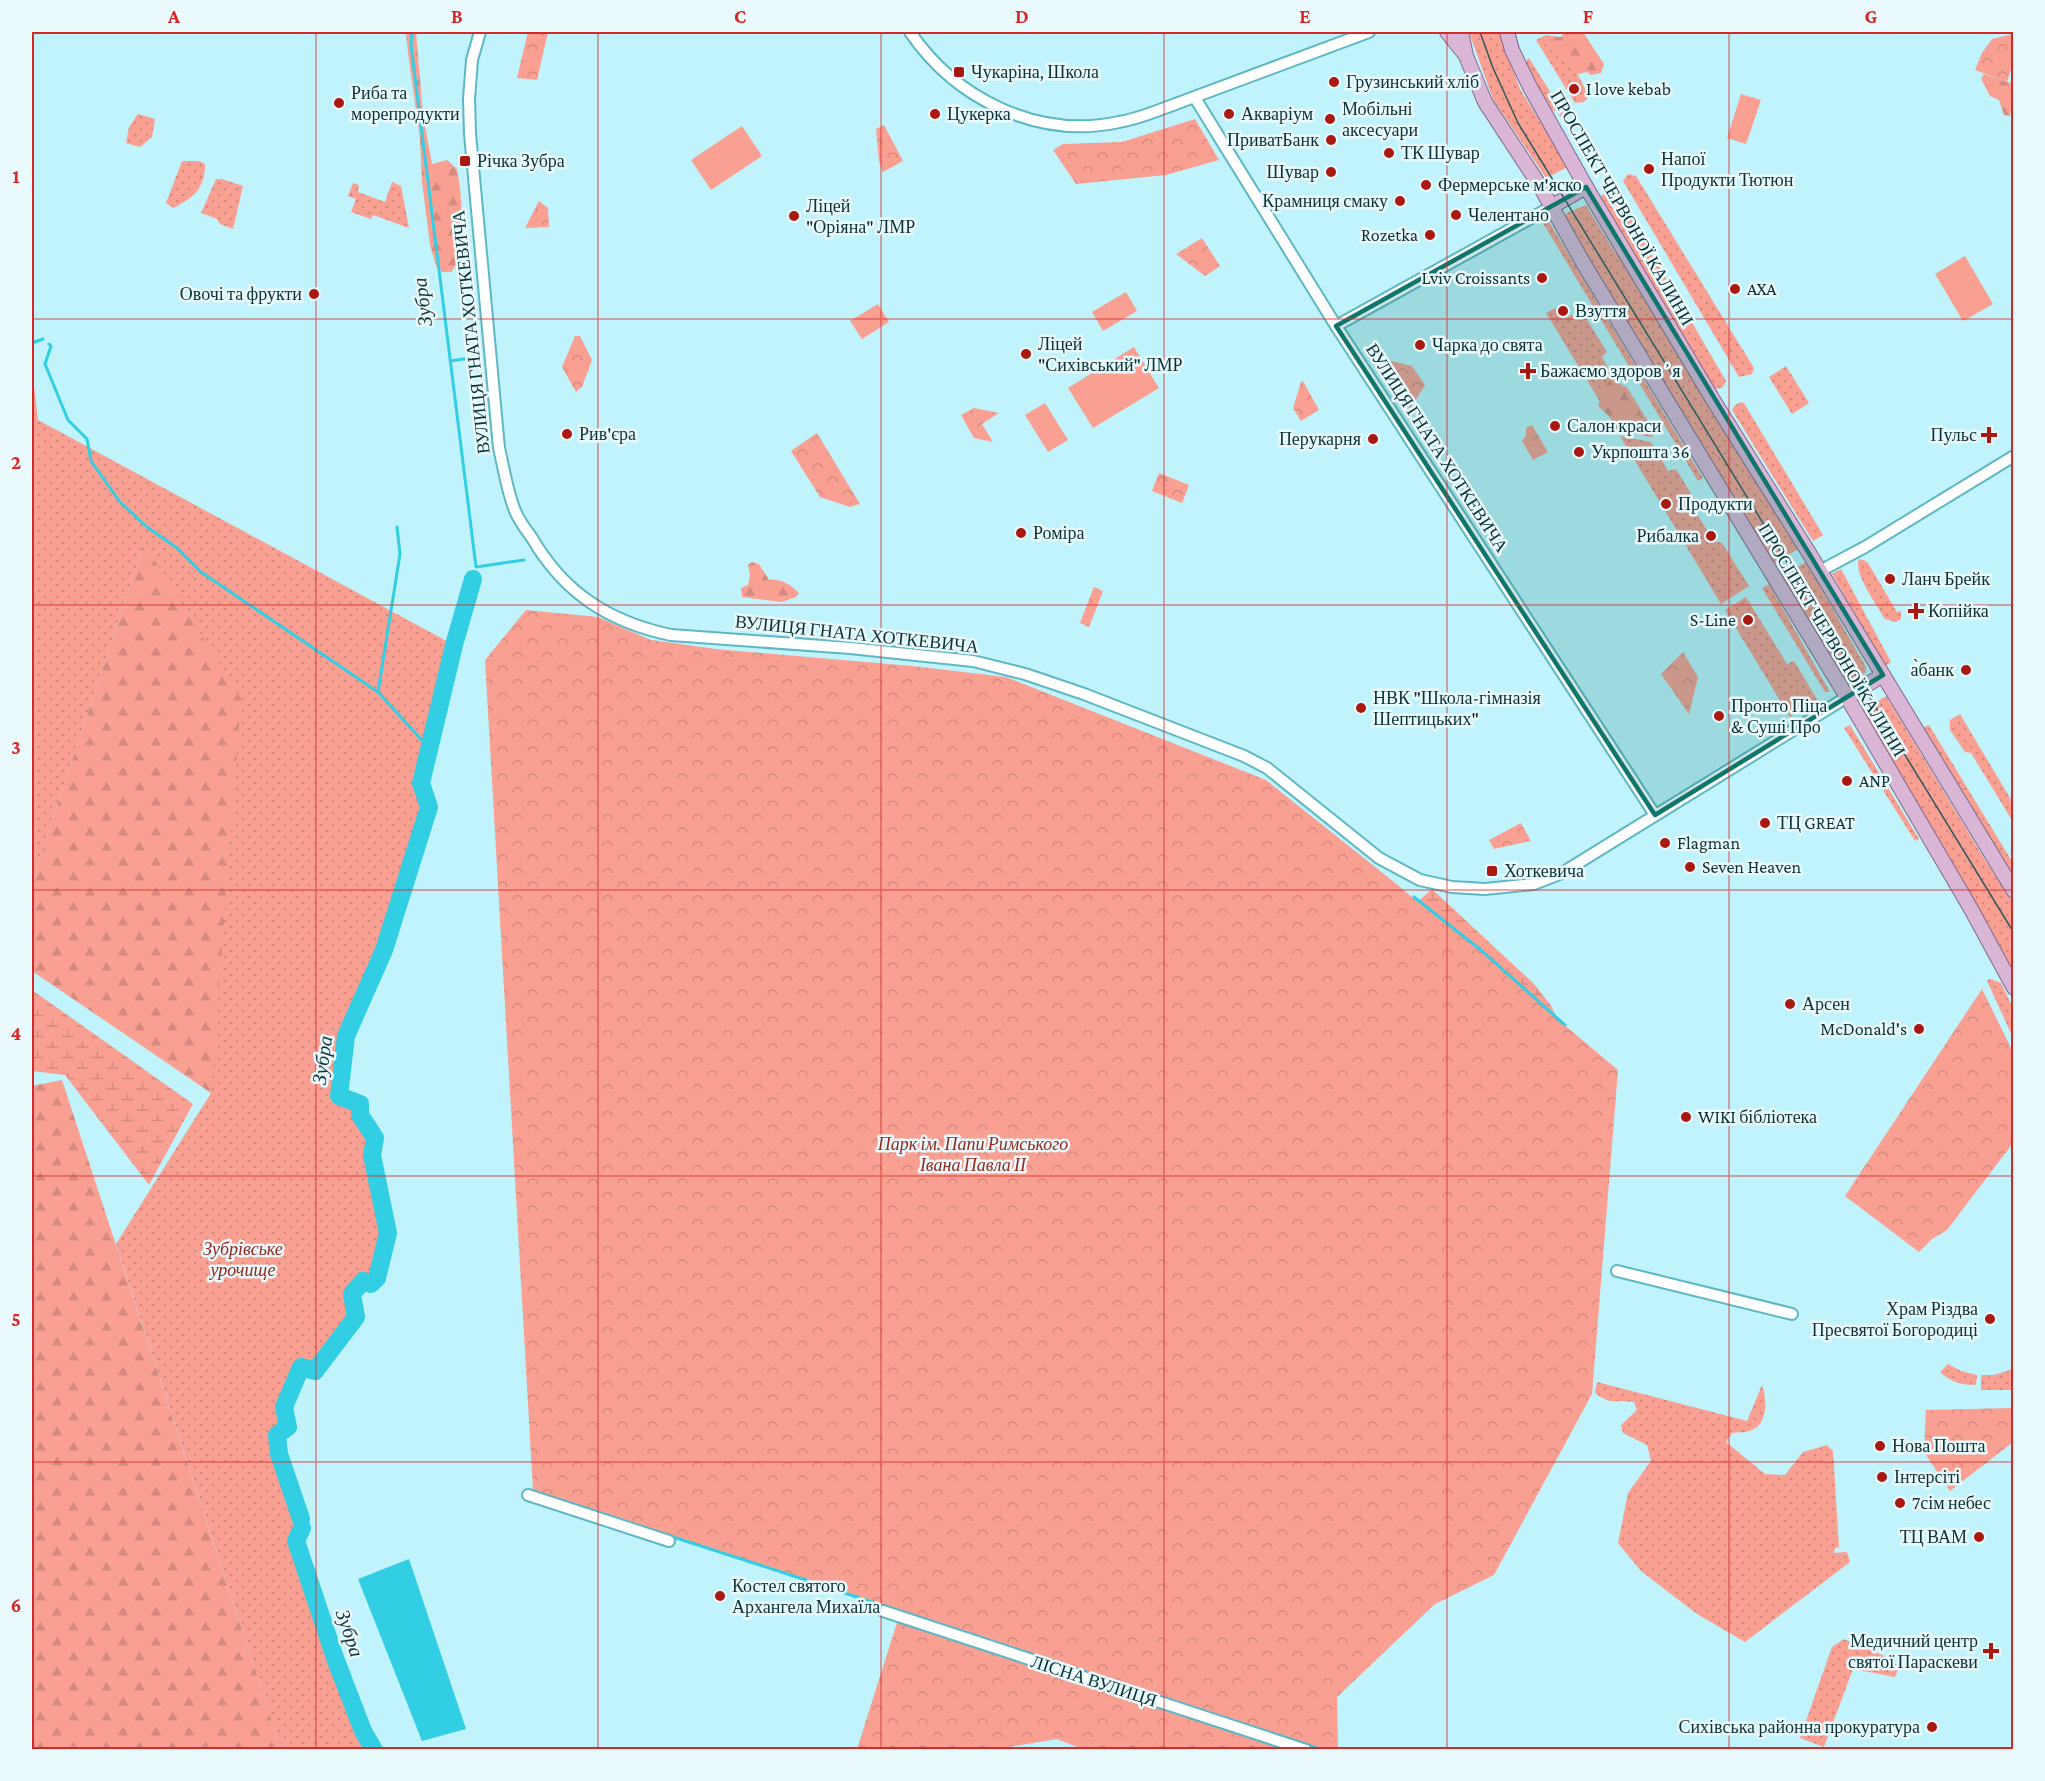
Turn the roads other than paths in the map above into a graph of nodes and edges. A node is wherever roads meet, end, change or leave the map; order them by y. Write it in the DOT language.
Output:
graph roads {
  1 [pos="480,32"];
  2 [pos="910,32"];
  3 [pos="1369,32"];
  4 [pos="1447,32"];
  5 [pos="1461,32"];
  6 [pos="1507,32"];
  7 [pos="1466,56"];
  8 [pos="1195,98"];
  9 [pos="1586,187"];
  10 [pos="1551,207"];
  11 [pos="1336,326"];
  12 [pos="2013,456"];
  13 [pos="1820,572"];
  14 [pos="1882,675"];
  15 [pos="1846,698"];
  16 [pos="1654,815"];
  17 [pos="2013,891"];
  18 [pos="2013,988"];
  19 [pos="1617,1271"];
  20 [pos="1792,1314"];
  21 [pos="528,1495"];
  22 [pos="669,1541"];
  23 [pos="883,1611"];
  24 [pos="1306,1749"];
  1 -- 16 [label="street, ВУЛИЦЯ ГНАТА ХОТКЕВИЧА"];
  2 -- 8 [label="street"];
  3 -- 8 [label="street"];
  4 -- 7 [label="main road"];
  5 -- 7 [label="main road, ПРОСПЕКТ ЧЕРВОНОЇ КАЛИНИ"];
  6 -- 9 [label="main road, ПРОСПЕКТ ЧЕРВОНОЇ КАЛИНИ"];
  7 -- 10 [label="main road, ПРОСПЕКТ ЧЕРВОНОЇ КАЛИНИ"];
  8 -- 11 [label="street, ВУЛИЦЯ ГНАТА ХОТКЕВИЧА"];
  9 -- 10 [label="main road"];
  9 -- 13 [label="main road, ПРОСПЕКТ ЧЕРВОНОЇ КАЛИНИ"];
  10 -- 11 [label="street"];
  10 -- 15 [label="main road, ПРОСПЕКТ ЧЕРВОНОЇ КАЛИНИ"];
  11 -- 16 [label="street, ВУЛИЦЯ ГНАТА ХОТКЕВИЧА"];
  12 -- 13 [label="street"];
  13 -- 14 [label="main road, ПРОСПЕКТ ЧЕРВОНОЇ КАЛИНИ"];
  14 -- 15 [label="main road, ВУЛИЦЯ ГНАТА ХОТКЕВИЧА"];
  14 -- 17 [label="main road, ПРОСПЕКТ ЧЕРВОНОЇ КАЛИНИ"];
  15 -- 16 [label="street, ВУЛИЦЯ ГНАТА ХОТКЕВИЧА"];
  15 -- 18 [label="main road, ПРОСПЕКТ ЧЕРВОНОЇ КАЛИНИ"];
  19 -- 20 [label="street"];
  21 -- 22 [label="street"];
  23 -- 24 [label="street, ЛІСНА ВУЛИЦЯ"];
}
